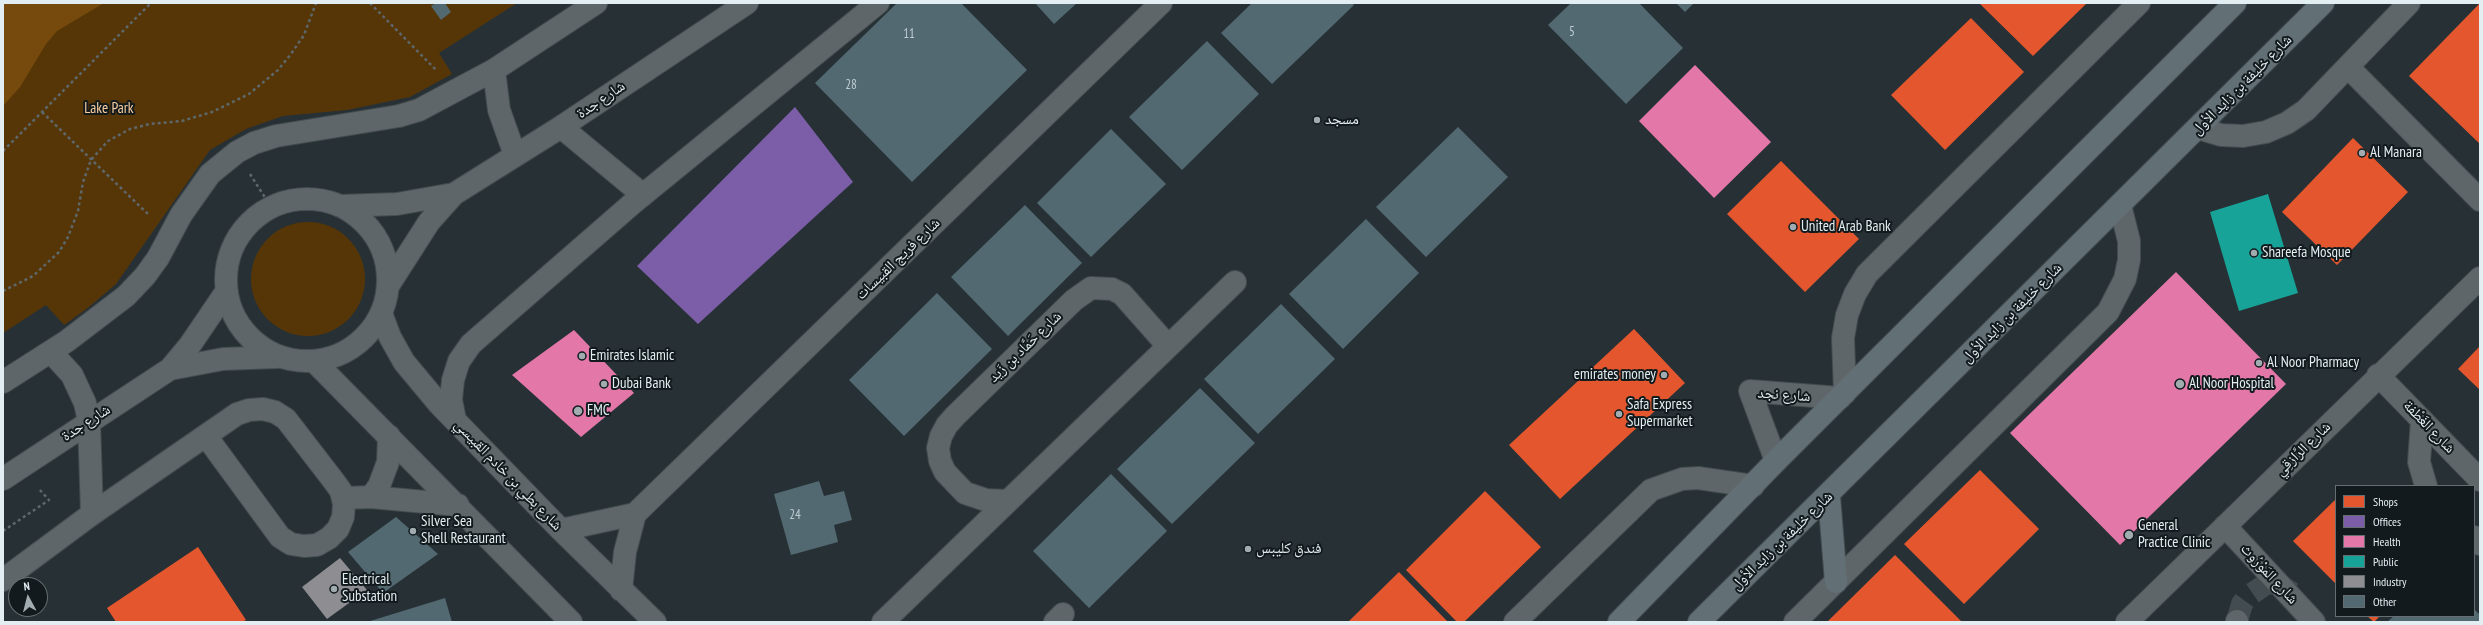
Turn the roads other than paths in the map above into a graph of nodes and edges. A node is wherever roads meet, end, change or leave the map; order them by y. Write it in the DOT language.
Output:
graph roads {
  1 [pos="596,3"];
  2 [pos="747,3"];
  3 [pos="878,3"];
  4 [pos="1161,3"];
  5 [pos="2139,3"];
  6 [pos="2235,3"];
  7 [pos="2323,3"];
  8 [pos="2409,3"];
  9 [pos="2348,67"];
  10 [pos="494,70"];
  11 [pos="561,126"];
  12 [pos="2198,128"];
  13 [pos="515,154"];
  14 [pos="454,194"];
  15 [pos="643,195"];
  16 [pos="2480,200"];
  17 [pos="2120,205"];
  18 [pos="340,206"];
  19 [pos="2480,278"];
  20 [pos="1236,282"];
  21 [pos="388,286"];
  22 [pos="226,292"];
  23 [pos="381,313"];
  24 [pos="1168,346"];
  25 [pos="51,352"];
  26 [pos="280,357"];
  27 [pos="314,361"];
  28 [pos="170,369"];
  29 [pos="2378,375"];
  30 [pos="3,382"];
  31 [pos="1843,395"];
  32 [pos="455,420"];
  33 [pos="2422,420"];
  34 [pos="89,421"];
  35 [pos="206,436"];
  36 [pos="390,436"];
  37 [pos="1776,461"];
  38 [pos="3,479"];
  39 [pos="2480,480"];
  40 [pos="2426,485"];
  41 [pos="1753,486"];
  42 [pos="965,493"];
  43 [pos="1829,496"];
  44 [pos="371,497"];
  45 [pos="344,498"];
  46 [pos="1007,501"];
  47 [pos="458,505"];
  48 [pos="92,514"];
  49 [pos="635,514"];
  50 [pos="2225,526"];
  51 [pos="561,530"];
  52 [pos="965,542"];
  53 [pos="3,580"];
  54 [pos="1836,582"];
  55 [pos="621,590"];
  56 [pos="562,617"];
  57 [pos="655,622"];
  58 [pos="883,622"];
  59 [pos="1515,622"];
  60 [pos="1619,622"];
  61 [pos="1699,622"];
  62 [pos="1795,622"];
  63 [pos="2127,622"];
  64 [pos="2314,622"];
  1 -- 10 [label="street"];
  2 -- 11 [label="street, شارع جدة"];
  3 -- 15 [label="street"];
  4 -- 49 [label="street, شارع فريج القبيسات"];
  5 -- 31 [label="street"];
  6 -- 31 [label="main road"];
  7 -- 12 [label="main road, شارع خليفة بن زايد الأول"];
  8 -- 9 [label="street"];
  9 -- 12 [label="street"];
  9 -- 16 [label="street"];
  10 -- 13 [label="street"];
  10 -- 25 [label="street"];
  11 -- 13 [label="street, شارع جدة"];
  11 -- 15 [label="street"];
  12 -- 17 [label="main road, شارع خليفة بن زايد الأول"];
  13 -- 14 [label="street, شارع جدة"];
  14 -- 18 [label="street, شارع جدة"];
  14 -- 21 [label="street, شارع جدة"];
  15 -- 32 [label="street"];
  17 -- 43 [label="main road, شارع خليفة بن زايد الأول"];
  17 -- 54 [label="street"];
  18 -- 21 [label="street"];
  18 -- 22 [label="street"];
  19 -- 29 [label="street, شارع الرَّازقِي"];
  20 -- 24 [label="street"];
  21 -- 23 [label="street"];
  22 -- 26 [label="street"];
  22 -- 28 [label="street, شارع جدة"];
  23 -- 27 [label="street"];
  23 -- 32 [label="street, شارع بطي بن خادم القبيسي"];
  24 -- 42 [label="street, شارع حَمَّاد بن زَيد"];
  24 -- 46 [label="street"];
  25 -- 30 [label="street"];
  25 -- 34 [label="street"];
  26 -- 27 [label="street"];
  26 -- 28 [label="street, شارع جدة"];
  27 -- 36 [label="street"];
  28 -- 34 [label="street, شارع جدة"];
  29 -- 33 [label="street, شارع الغَطْفة"];
  29 -- 50 [label="street, شارع الرَّازقِي"];
  31 -- 37 [label="main road"];
  31 -- 37 [label="street, شارع نجد"];
  32 -- 51 [label="street, شارع بطي بن خادم القبيسي"];
  33 -- 39 [label="street, شارع الغَطْفة"];
  33 -- 40 [label="street"];
  34 -- 38 [label="street, شارع جدة"];
  34 -- 48 [label="street"];
  35 -- 45 [label="street"];
  35 -- 45 [label="street"];
  35 -- 48 [label="street"];
  36 -- 44 [label="street"];
  36 -- 47 [label="street"];
  37 -- 41 [label="main road"];
  41 -- 59 [label="street"];
  41 -- 60 [label="main road"];
  42 -- 46 [label="street, شارع حَمَّاد بن زَيد"];
  42 -- 52 [label="street"];
  43 -- 54 [label="main road"];
  43 -- 61 [label="main road, شارع خليفة بن زايد الأول"];
  44 -- 45 [label="street"];
  44 -- 47 [label="street"];
  46 -- 52 [label="street"];
  47 -- 56 [label="street"];
  48 -- 53 [label="street"];
  49 -- 51 [label="street"];
  49 -- 55 [label="street"];
  50 -- 63 [label="street, شارع الرَّازقِي"];
  50 -- 64 [label="street, شارع المَوْرُوث"];
  51 -- 55 [label="street, شارع بطي بن خادم القبيسي"];
  52 -- 58 [label="street"];
  54 -- 62 [label="street"];
  55 -- 57 [label="street, شارع بطي بن خادم القبيسي"];
}
